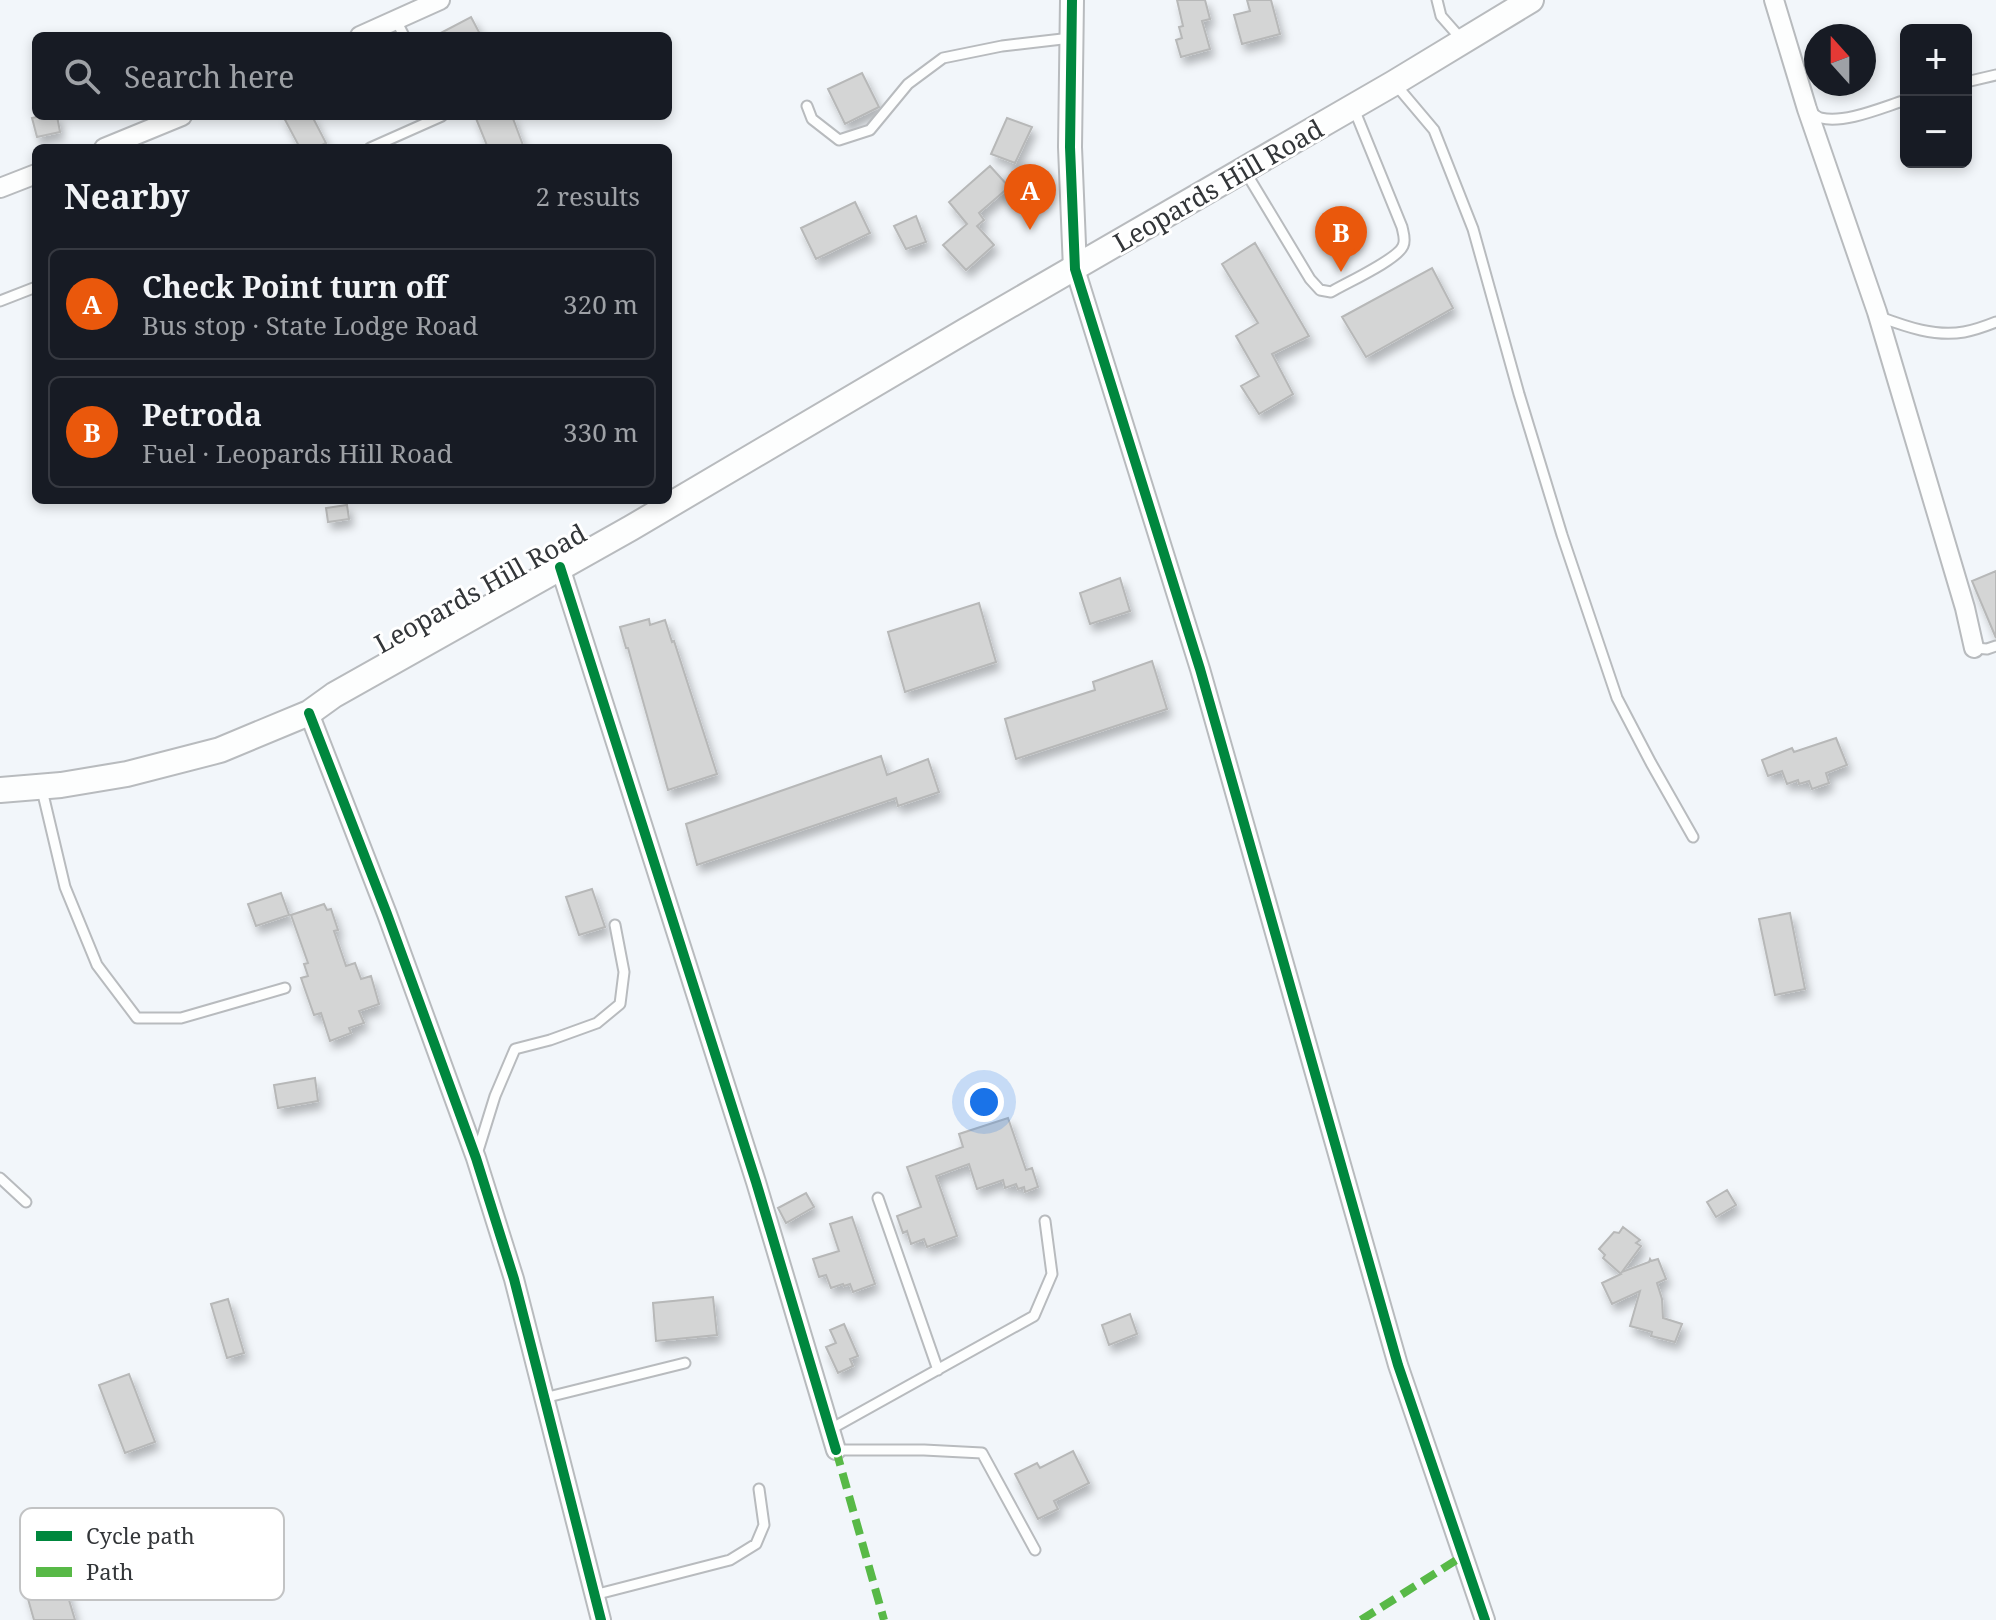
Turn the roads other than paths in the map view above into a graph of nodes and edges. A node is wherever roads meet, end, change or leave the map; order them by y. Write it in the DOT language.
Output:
graph roads {
  1 [pos="440,0"];
  2 [pos="1072,0"];
  3 [pos="1437,0"];
  4 [pos="1531,0"];
  5 [pos="1774,0"];
  6 [pos="400,28"];
  7 [pos="380,32"];
  8 [pos="1071,38"];
  9 [pos="1463,41"];
  10 [pos="1996,75"];
  11 [pos="1972,81"];
  12 [pos="1394,83"];
  13 [pos="1900,102"];
  14 [pos="807,106"];
  15 [pos="1353,106"];
  16 [pos="1807,109"];
  17 [pos="172,120"];
  18 [pos="433,120"];
  19 [pos="114,144"];
  20 [pos="379,144"];
  21 [pos="1244,169"];
  22 [pos="32,176"];
  23 [pos="0,188"];
  24 [pos="1075,269"];
  25 [pos="32,289"];
  26 [pos="0,301"];
  27 [pos="1877,312"];
  28 [pos="1996,322"];
  29 [pos="672,504"];
  30 [pos="672,504"];
  31 [pos="560,567"];
  32 [pos="1996,646"];
  33 [pos="1974,648"];
  34 [pos="309,713"];
  35 [pos="41,786"];
  36 [pos="0,790"];
  37 [pos="1693,837"];
  38 [pos="615,925"];
  39 [pos="285,988"];
  40 [pos="476,1158"];
  41 [pos="0,1178"];
  42 [pos="878,1198"];
  43 [pos="26,1202"];
  44 [pos="1045,1221"];
  45 [pos="685,1363"];
  46 [pos="938,1370"];
  47 [pos="544,1398"];
  48 [pos="829,1430"];
  49 [pos="836,1450"];
  50 [pos="759,1489"];
  51 [pos="1035,1550"];
  52 [pos="594,1595"];
  53 [pos="601,1620"];
  54 [pos="1485,1620"];
  1 -- 6 [label="street"];
  2 -- 8 [label="street"];
  3 -- 9 [label="lane"];
  4 -- 9 [label="main road, Leopards Hill Road"];
  5 -- 16 [label="street"];
  6 -- 7 [label="street"];
  8 -- 14 [label="lane"];
  8 -- 24 [label="street"];
  9 -- 12 [label="main road, Leopards Hill Road"];
  10 -- 11 [label="lane"];
  12 -- 15 [label="main road, Leopards Hill Road"];
  12 -- 37 [label="lane"];
  13 -- 16 [label="lane"];
  15 -- 21 [label="main road, Leopards Hill Road"];
  15 -- 21 [label="lane"];
  16 -- 27 [label="street"];
  17 -- 19 [label="street"];
  18 -- 20 [label="lane"];
  21 -- 24 [label="main road, Leopards Hill Road"];
  22 -- 23 [label="street"];
  24 -- 30 [label="main road, Leopards Hill Road"];
  24 -- 54 [label="street"];
  25 -- 26 [label="lane"];
  27 -- 28 [label="lane"];
  27 -- 33 [label="street"];
  29 -- 31 [label="main road, Leopards Hill Road"];
  31 -- 34 [label="main road, Leopards Hill Road"];
  31 -- 48 [label="street"];
  32 -- 33 [label="lane"];
  34 -- 35 [label="main road, Leopards Hill Road"];
  34 -- 40 [label="street"];
  35 -- 36 [label="main road, Leopards Hill Road"];
  35 -- 39 [label="lane"];
  38 -- 40 [label="lane"];
  40 -- 47 [label="street"];
  41 -- 43 [label="lane"];
  42 -- 46 [label="lane"];
  44 -- 46 [label="lane"];
  45 -- 47 [label="lane"];
  46 -- 48 [label="lane"];
  47 -- 52 [label="street"];
  48 -- 49 [label="street"];
  49 -- 51 [label="lane"];
  50 -- 52 [label="lane"];
  52 -- 53 [label="street"];
}
